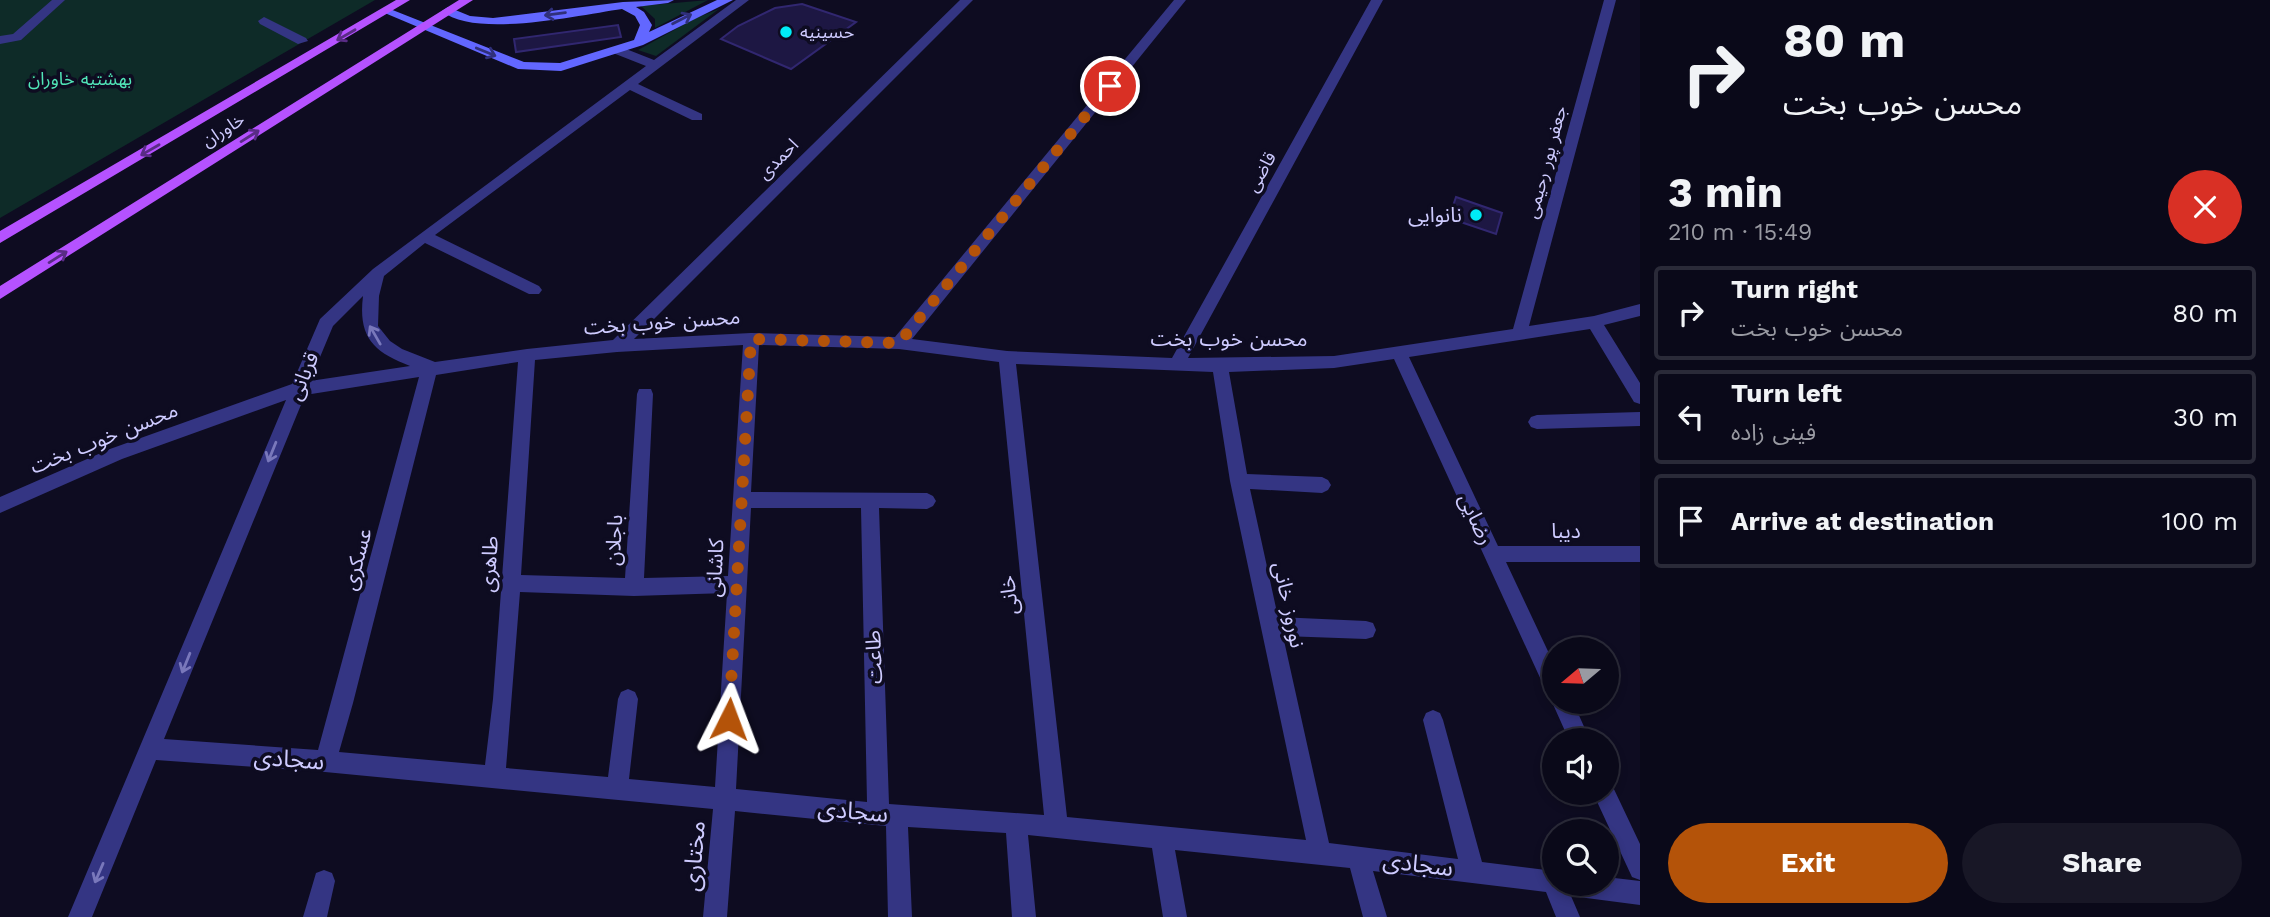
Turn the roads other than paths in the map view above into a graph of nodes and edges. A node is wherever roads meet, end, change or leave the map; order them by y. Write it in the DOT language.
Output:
graph roads {
  1 [pos="59,0"];
  2 [pos="404,0"];
  3 [pos="467,0"];
  4 [pos="668,0"];
  5 [pos="727,0"];
  6 [pos="743,0"];
  7 [pos="967,0"];
  8 [pos="1180,0"];
  9 [pos="1377,0"];
  10 [pos="1610,0"];
  11 [pos="623,5"];
  12 [pos="386,11"];
  13 [pos="448,11"];
  14 [pos="264,21"];
  15 [pos="422,27"];
  16 [pos="0,40"];
  17 [pos="302,41"];
  18 [pos="639,42"];
  19 [pos="617,51"];
  20 [pos="655,65"];
  21 [pos="628,84"];
  22 [pos="697,117"];
  23 [pos="424,236"];
  24 [pos="0,238"];
  25 [pos="378,273"];
  26 [pos="534,290"];
  27 [pos="0,293"];
  28 [pos="1640,310"];
  29 [pos="1594,322"];
  30 [pos="1519,334"];
  31 [pos="751,339"];
  32 [pos="899,343"];
  33 [pos="617,346"];
  34 [pos="1399,352"];
  35 [pos="527,355"];
  36 [pos="1007,357"];
  37 [pos="1178,362"];
  38 [pos="1220,366"];
  39 [pos="430,367"];
  40 [pos="1621,368"];
  41 [pos="1640,368"];
  42 [pos="298,389"];
  43 [pos="645,394"];
  44 [pos="1640,397"];
  45 [pos="1640,419"];
  46 [pos="1537,422"];
  47 [pos="1239,481"];
  48 [pos="1322,485"];
  49 [pos="741,500"];
  50 [pos="870,500"];
  51 [pos="927,501"];
  52 [pos="0,505"];
  53 [pos="1492,554"];
  54 [pos="1640,554"];
  55 [pos="510,583"];
  56 [pos="736,584"];
  57 [pos="634,587"];
  58 [pos="1271,626"];
  59 [pos="1366,630"];
  60 [pos="1542,660"];
  61 [pos="628,699"];
  62 [pos="1433,720"];
  63 [pos="152,749"];
  64 [pos="325,761"];
  65 [pos="494,777"];
  66 [pos="617,789"];
  67 [pos="725,800"];
  68 [pos="1610,805"];
  69 [pos="888,814"];
  70 [pos="1016,823"];
  71 [pos="1056,829"];
  72 [pos="1161,837"];
  73 [pos="1320,853"];
  74 [pos="1358,857"];
  75 [pos="1640,869"];
  76 [pos="1473,871"];
  77 [pos="1542,880"];
  78 [pos="324,881"];
  79 [pos="1619,890"];
  80 [pos="1640,893"];
  81 [pos="1562,896"];
  82 [pos="80,917"];
  83 [pos="314,917"];
  84 [pos="715,917"];
  85 [pos="900,917"];
  86 [pos="1024,917"];
  87 [pos="1175,917"];
  88 [pos="1375,917"];
  89 [pos="1568,917"];
  1 -- 16 [label="street"];
  2 -- 12 [label="main road, خاوران"];
  3 -- 13 [label="main road, خاوران"];
  4 -- 11 [label="main road"];
  18 -- 5 [label="main road, one-way"];
  6 -- 20 [label="street, قربانی"];
  7 -- 33 [label="street, احمدی"];
  8 -- 32 [label="street"];
  9 -- 37 [label="street, قاضی"];
  10 -- 30 [label="street, جعفر پور رحیمی"];
  11 -- 13 [label="main road, one-way"];
  11 -- 18 [label="main road"];
  12 -- 15 [label="main road"];
  12 -- 24 [label="main road, خاوران, one-way"];
  13 -- 15 [label="main road, خاوران"];
  14 -- 17 [label="street"];
  15 -- 19 [label="main road, one-way"];
  27 -- 15 [label="main road, خاوران, one-way"];
  18 -- 19 [label="main road"];
  19 -- 20 [label="street"];
  20 -- 21 [label="street, قربانی"];
  21 -- 22 [label="street"];
  21 -- 23 [label="street, قربانی"];
  23 -- 25 [label="street, قربانی"];
  23 -- 26 [label="street"];
  39 -- 25 [label="street, one-way"];
  25 -- 42 [label="street, قربانی"];
  28 -- 29 [label="street, محسن خوب بخت"];
  29 -- 30 [label="street, محسن خوب بخت"];
  29 -- 40 [label="street"];
  30 -- 34 [label="street, محسن خوب بخت"];
  31 -- 32 [label="street, محسن خوب بخت"];
  31 -- 33 [label="street, محسن خوب بخت"];
  31 -- 49 [label="street, کاشانی"];
  32 -- 36 [label="street, محسن خوب بخت"];
  33 -- 35 [label="street, محسن خوب بخت"];
  34 -- 38 [label="street, محسن خوب بخت"];
  34 -- 53 [label="street, رضایی"];
  35 -- 39 [label="street, محسن خوب بخت"];
  35 -- 55 [label="street, طاهری"];
  36 -- 37 [label="street, محسن خوب بخت"];
  36 -- 71 [label="street, خانی"];
  37 -- 38 [label="street, محسن خوب بخت"];
  38 -- 47 [label="street, نوروز خانی"];
  39 -- 42 [label="street, محسن خوب بخت"];
  39 -- 64 [label="street, عسکری"];
  40 -- 41 [label="street"];
  40 -- 44 [label="street"];
  42 -- 52 [label="street, محسن خوب بخت"];
  42 -- 63 [label="street, قربانی, one-way"];
  43 -- 57 [label="street, باجلان"];
  45 -- 46 [label="street"];
  47 -- 48 [label="street"];
  47 -- 58 [label="street, نوروز خانی"];
  49 -- 50 [label="street"];
  49 -- 56 [label="street, کاشانی"];
  50 -- 51 [label="street"];
  50 -- 69 [label="street, طاعت"];
  53 -- 54 [label="street, دیبا"];
  53 -- 60 [label="street, رضایی"];
  55 -- 57 [label="street"];
  55 -- 65 [label="street, طاهری"];
  56 -- 57 [label="street, باجلان"];
  56 -- 67 [label="street, کاشانی"];
  58 -- 59 [label="street"];
  58 -- 73 [label="street, نوروز خانی"];
  61 -- 66 [label="street"];
  62 -- 76 [label="street"];
  63 -- 64 [label="street, سجادی"];
  63 -- 82 [label="street, قربانی, one-way"];
  64 -- 65 [label="street, سجادی"];
  65 -- 66 [label="street, سجادی"];
  66 -- 67 [label="street, سجادی"];
  67 -- 69 [label="street, سجادی"];
  67 -- 84 [label="street, مختاری"];
  68 -- 75 [label="street"];
  69 -- 70 [label="street, سجادی"];
  69 -- 85 [label="street, طاعت"];
  70 -- 71 [label="street, سجادی"];
  70 -- 86 [label="street"];
  71 -- 72 [label="street, سجادی"];
  72 -- 73 [label="street, سجادی"];
  72 -- 87 [label="street"];
  73 -- 74 [label="street, سجادی"];
  74 -- 76 [label="street, سجادی"];
  74 -- 88 [label="street"];
  76 -- 77 [label="street, سجادی"];
  78 -- 83 [label="street"];
  79 -- 80 [label="street, سجادی"];
  81 -- 89 [label="street"];
}
